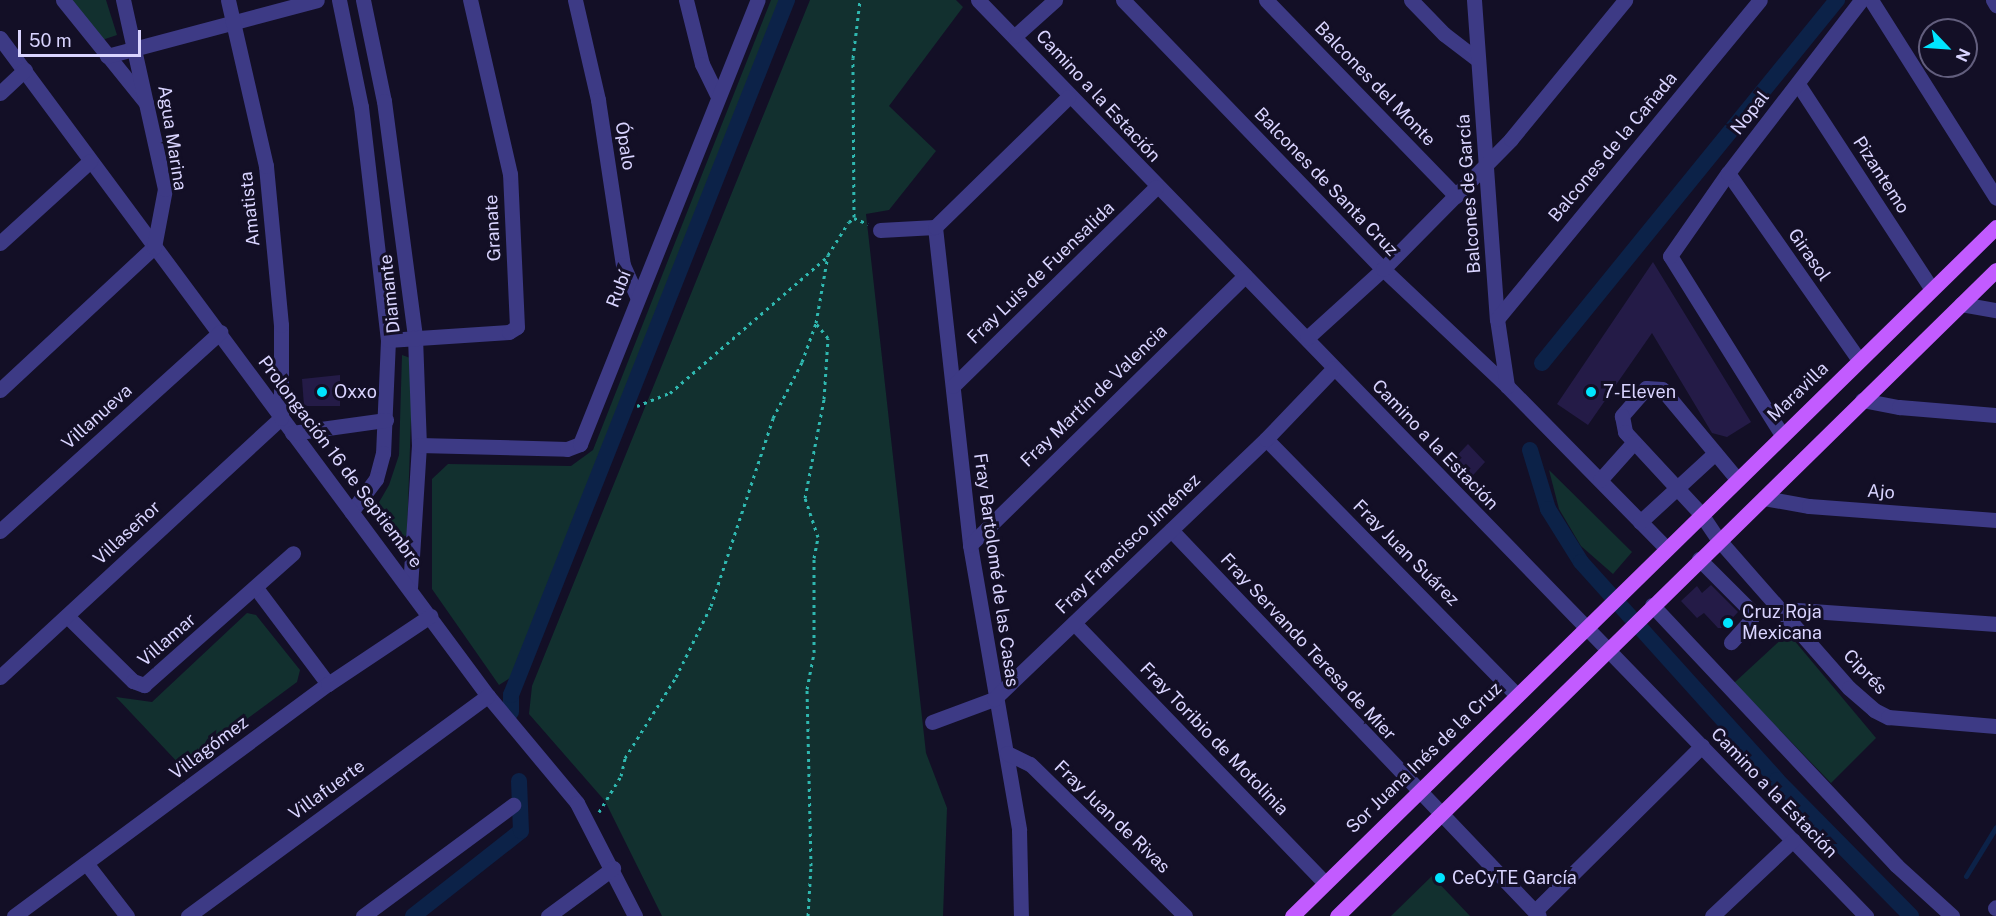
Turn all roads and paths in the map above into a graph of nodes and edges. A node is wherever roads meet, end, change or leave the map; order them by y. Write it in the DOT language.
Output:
graph roads {
  1 [pos="63,0"];
  2 [pos="123,0"];
  3 [pos="228,0"];
  4 [pos="316,0"];
  5 [pos="339,0"];
  6 [pos="363,0"];
  7 [pos="470,0"];
  8 [pos="575,0"];
  9 [pos="686,0"];
  10 [pos="758,0"];
  11 [pos="860,0"];
  12 [pos="978,0"];
  13 [pos="1055,0"];
  14 [pos="1123,0"];
  15 [pos="1266,0"];
  16 [pos="1411,0"];
  17 [pos="1474,0"];
  18 [pos="1625,0"];
  19 [pos="1760,0"];
  20 [pos="1861,0"];
  21 [pos="1871,0"];
  22 [pos="1993,0"];
  23 [pos="1996,5"];
  24 [pos="234,22"];
  25 [pos="1015,36"];
  26 [pos="0,38"];
  27 [pos="136,46"];
  28 [pos="107,56"];
  29 [pos="1478,60"];
  30 [pos="25,70"];
  31 [pos="1798,84"];
  32 [pos="0,93"];
  33 [pos="717,95"];
  34 [pos="1068,97"];
  35 [pos="148,105"];
  36 [pos="90,161"];
  37 [pos="1487,164"];
  38 [pos="1728,173"];
  39 [pos="1156,187"];
  40 [pos="1456,196"];
  41 [pos="1996,198"];
  42 [pos="854,218"];
  43 [pos="935,227"];
  44 [pos="1996,227"];
  45 [pos="880,230"];
  46 [pos="0,243"];
  47 [pos="154,247"];
  48 [pos="828,255"];
  49 [pos="1383,269"];
  50 [pos="1996,270"];
  51 [pos="1245,276"];
  52 [pos="1931,288"];
  53 [pos="637,296"];
  54 [pos="1961,304"];
  55 [pos="1996,310"];
  56 [pos="1497,319"];
  57 [pos="816,323"];
  58 [pos="220,332"];
  59 [pos="415,337"];
  60 [pos="1307,338"];
  61 [pos="388,340"];
  62 [pos="1859,360"];
  63 [pos="1334,368"];
  64 [pos="953,386"];
  65 [pos="1507,386"];
  66 [pos="0,390"];
  67 [pos="1862,400"];
  68 [pos="637,406"];
  69 [pos="1996,415"];
  70 [pos="281,418"];
  71 [pos="386,420"];
  72 [pos="292,433"];
  73 [pos="1782,435"];
  74 [pos="1266,439"];
  75 [pos="1634,442"];
  76 [pos="419,445"];
  77 [pos="1715,453"];
  78 [pos="1737,479"];
  79 [pos="1600,480"];
  80 [pos="1677,489"];
  81 [pos="1764,498"];
  82 [pos="351,512"];
  83 [pos="1701,513"];
  84 [pos="1996,520"];
  85 [pos="1640,522"];
  86 [pos="1171,530"];
  87 [pos="0,531"];
  88 [pos="1719,539"];
  89 [pos="970,544"];
  90 [pos="1666,548"];
  91 [pos="293,554"];
  92 [pos="1699,559"];
  93 [pos="1629,586"];
  94 [pos="410,587"];
  95 [pos="256,588"];
  96 [pos="1650,607"];
  97 [pos="1782,609"];
  98 [pos="67,615"];
  99 [pos="430,616"];
  100 [pos="1074,623"];
  101 [pos="1591,624"];
  102 [pos="1996,624"];
  103 [pos="1731,642"];
  104 [pos="1605,650"];
  105 [pos="0,677"];
  106 [pos="328,684"];
  107 [pos="1517,695"];
  108 [pos="488,696"];
  109 [pos="994,699"];
  110 [pos="932,722"];
  111 [pos="1996,726"];
  112 [pos="1702,746"];
  113 [pos="1006,753"];
  114 [pos="1418,791"];
  115 [pos="513,805"];
  116 [pos="1441,816"];
  117 [pos="592,829"];
  118 [pos="1793,840"];
  119 [pos="86,863"];
  120 [pos="613,868"];
  121 [pos="1325,883"];
  122 [pos="1537,913"];
  123 [pos="14,916"];
  124 [pos="127,916"];
  125 [pos="188,916"];
  126 [pos="363,916"];
  127 [pos="548,916"];
  128 [pos="635,916"];
  129 [pos="808,916"];
  130 [pos="1021,916"];
  131 [pos="1185,916"];
  132 [pos="1292,916"];
  133 [pos="1337,916"];
  134 [pos="1712,916"];
  135 [pos="1866,916"];
  136 [pos="1952,916"];
  1 -- 28 [label="street"];
  2 -- 27 [label="street, Agua Marina"];
  3 -- 24 [label="street, Amatista"];
  4 -- 24 [label="street"];
  5 -- 61 [label="street, Diamante"];
  6 -- 59 [label="street, Diamante"];
  7 -- 59 [label="street, Granate"];
  8 -- 53 [label="street, Ópalo"];
  9 -- 33 [label="street"];
  10 -- 33 [label="street, Rubí"];
  11 -- 42 [label="path"];
  12 -- 25 [label="street, Camino a la Estación"];
  13 -- 25 [label="street"];
  14 -- 49 [label="street, Balcones de Santa Cruz"];
  15 -- 40 [label="street, Balcones del Monte"];
  16 -- 29 [label="street"];
  17 -- 29 [label="street, Balcones de García"];
  18 -- 37 [label="street"];
  19 -- 56 [label="street, Balcones de la Cañada"];
  20 -- 31 [label="street, Nopal"];
  21 -- 41 [label="street"];
  22 -- 23 [label="street"];
  24 -- 27 [label="street"];
  24 -- 70 [label="street, Amatista"];
  25 -- 34 [label="street, Camino a la Estación"];
  26 -- 30 [label="street, Prolongación 16 de Septiembre"];
  27 -- 28 [label="street"];
  27 -- 35 [label="street, Agua Marina"];
  28 -- 35 [label="street"];
  29 -- 37 [label="street, Balcones de García"];
  30 -- 32 [label="street"];
  30 -- 36 [label="street, Prolongación 16 de Septiembre"];
  31 -- 38 [label="street, Nopal"];
  31 -- 52 [label="street, Pizantemo"];
  33 -- 53 [label="street, Rubí"];
  34 -- 39 [label="street, Camino a la Estación"];
  34 -- 43 [label="street"];
  35 -- 47 [label="street, Agua Marina"];
  36 -- 46 [label="street"];
  36 -- 47 [label="street, Prolongación 16 de Septiembre"];
  37 -- 40 [label="street"];
  37 -- 56 [label="street, Balcones de García"];
  38 -- 62 [label="street, Girasol"];
  38 -- 73 [label="street, Nopal"];
  39 -- 51 [label="street, Camino a la Estación"];
  39 -- 64 [label="street, Fray Luis de Fuensalida"];
  40 -- 49 [label="street"];
  42 -- 45 [label="path"];
  42 -- 48 [label="path"];
  43 -- 45 [label="street"];
  43 -- 64 [label="street, Fray Bartolomé de las Casas"];
  44 -- 52 [label="main road, Maravilla"];
  47 -- 58 [label="street, Prolongación 16 de Septiembre"];
  47 -- 66 [label="street"];
  48 -- 57 [label="path"];
  48 -- 68 [label="path"];
  49 -- 60 [label="street"];
  49 -- 65 [label="street, Balcones de Santa Cruz"];
  50 -- 54 [label="main road"];
  51 -- 60 [label="street, Camino a la Estación"];
  51 -- 89 [label="street, Fray Martín de Valencia"];
  52 -- 62 [label="main road, Maravilla"];
  53 -- 76 [label="street, Rubí"];
  54 -- 55 [label="street"];
  54 -- 67 [label="main road"];
  56 -- 65 [label="street, Balcones de García"];
  57 -- 117 [label="path"];
  57 -- 129 [label="path"];
  58 -- 70 [label="street, Prolongación 16 de Septiembre"];
  58 -- 87 [label="street, Villanueva"];
  59 -- 61 [label="street, Granate"];
  59 -- 76 [label="street, Diamante"];
  60 -- 63 [label="street, Camino a la Estación"];
  61 -- 71 [label="street, Diamante"];
  62 -- 73 [label="main road, Maravilla"];
  63 -- 74 [label="street, Fray Francisco Jiménez"];
  63 -- 101 [label="street, Camino a la Estación"];
  64 -- 89 [label="street, Fray Bartolomé de las Casas"];
  65 -- 79 [label="street, Balcones de Santa Cruz"];
  67 -- 69 [label="street"];
  67 -- 81 [label="main road"];
  70 -- 72 [label="street, Prolongación 16 de Septiembre"];
  70 -- 98 [label="street, Villaseñor"];
  71 -- 72 [label="street"];
  71 -- 82 [label="street, Diamante"];
  72 -- 82 [label="street, Prolongación 16 de Septiembre"];
  73 -- 78 [label="main road, Maravilla"];
  74 -- 86 [label="street, Fray Francisco Jiménez"];
  74 -- 107 [label="street, Fray Juan Suárez"];
  75 -- 77 [label="street, Ciprés"];
  75 -- 79 [label="street"];
  75 -- 80 [label="street, Ciprés"];
  76 -- 94 [label="street, Diamante"];
  77 -- 78 [label="street"];
  77 -- 80 [label="street"];
  78 -- 83 [label="main road, Maravilla"];
  79 -- 85 [label="street, Balcones de Santa Cruz"];
  80 -- 83 [label="street, Ciprés"];
  80 -- 85 [label="street"];
  81 -- 84 [label="street, Ajo"];
  81 -- 88 [label="main road"];
  82 -- 94 [label="street, Prolongación 16 de Septiembre"];
  83 -- 88 [label="street, Ciprés"];
  83 -- 90 [label="main road, Maravilla"];
  85 -- 90 [label="street, Balcones de Santa Cruz"];
  86 -- 100 [label="street, Fray Francisco Jiménez"];
  86 -- 114 [label="street, Fray Servando Teresa de Mier"];
  88 -- 92 [label="main road"];
  88 -- 97 [label="street, Ciprés"];
  89 -- 109 [label="street, Fray Bartolomé de las Casas"];
  90 -- 93 [label="main road, Maravilla"];
  91 -- 95 [label="street, Villamar"];
  92 -- 96 [label="main road"];
  92 -- 103 [label="street"];
  93 -- 101 [label="main road, Sor Juana Inés de la Cruz"];
  94 -- 99 [label="street, Prolongación 16 de Septiembre"];
  95 -- 98 [label="street, Villamar"];
  95 -- 106 [label="street"];
  96 -- 104 [label="main road"];
  96 -- 136 [label="street"];
  97 -- 102 [label="street"];
  97 -- 111 [label="street, Ciprés"];
  98 -- 105 [label="street, Villaseñor"];
  99 -- 106 [label="street, Villagómez"];
  99 -- 108 [label="street, Prolongación 16 de Septiembre"];
  100 -- 109 [label="street, Fray Francisco Jiménez"];
  100 -- 121 [label="street, Fray Toribio de Motolinia"];
  101 -- 104 [label="street, Camino a la Estación"];
  101 -- 107 [label="main road, Sor Juana Inés de la Cruz"];
  104 -- 112 [label="street, Camino a la Estación"];
  104 -- 116 [label="main road"];
  106 -- 119 [label="street, Villagómez"];
  107 -- 114 [label="main road, Sor Juana Inés de la Cruz"];
  108 -- 117 [label="street, Prolongación 16 de Septiembre"];
  108 -- 125 [label="street, Villafuerte"];
  109 -- 110 [label="street, Fray Francisco Jiménez"];
  109 -- 113 [label="street, Fray Bartolomé de las Casas"];
  112 -- 118 [label="street, Camino a la Estación"];
  112 -- 122 [label="street"];
  113 -- 130 [label="street, Fray Bartolomé de las Casas"];
  113 -- 131 [label="street, Fray Juan de Rivas"];
  114 -- 116 [label="street, Fray Servando Teresa de Mier"];
  114 -- 121 [label="main road, Sor Juana Inés de la Cruz"];
  115 -- 126 [label="street"];
  116 -- 122 [label="street, Fray Servando Teresa de Mier"];
  116 -- 133 [label="main road"];
  117 -- 120 [label="street, Prolongación 16 de Septiembre"];
  118 -- 134 [label="street"];
  118 -- 135 [label="street, Camino a la Estación"];
  119 -- 123 [label="street, Villagómez"];
  119 -- 124 [label="street"];
  120 -- 127 [label="street"];
  120 -- 128 [label="street, Prolongación 16 de Septiembre"];
  121 -- 132 [label="main road, Sor Juana Inés de la Cruz"];
}
